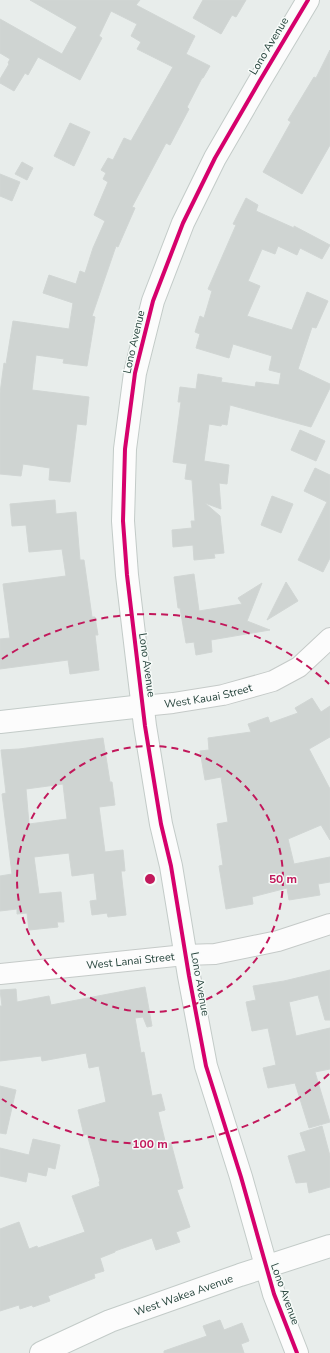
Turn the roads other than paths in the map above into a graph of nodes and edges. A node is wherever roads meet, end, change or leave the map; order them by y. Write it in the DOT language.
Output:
graph roads {
  1 [pos="308,0"];
  2 [pos="330,638"];
  3 [pos="143,706"];
  4 [pos="0,722"];
  5 [pos="330,924"];
  6 [pos="185,955"];
  7 [pos="0,974"];
  8 [pos="330,1246"];
  9 [pos="265,1268"];
  10 [pos="41,1353"];
  11 [pos="297,1353"];
  1 -- 3 [label="street, Lono Avenue"];
  2 -- 3 [label="street, West Kauai Street"];
  3 -- 4 [label="street, West Kauai Street"];
  3 -- 6 [label="street, Lono Avenue"];
  5 -- 6 [label="street, West Lanai Street"];
  6 -- 7 [label="street, West Lanai Street"];
  6 -- 9 [label="street, Lono Avenue"];
  8 -- 9 [label="street, West Wakea Avenue"];
  9 -- 10 [label="street, West Wakea Avenue"];
  9 -- 11 [label="street, Lono Avenue"];
}
